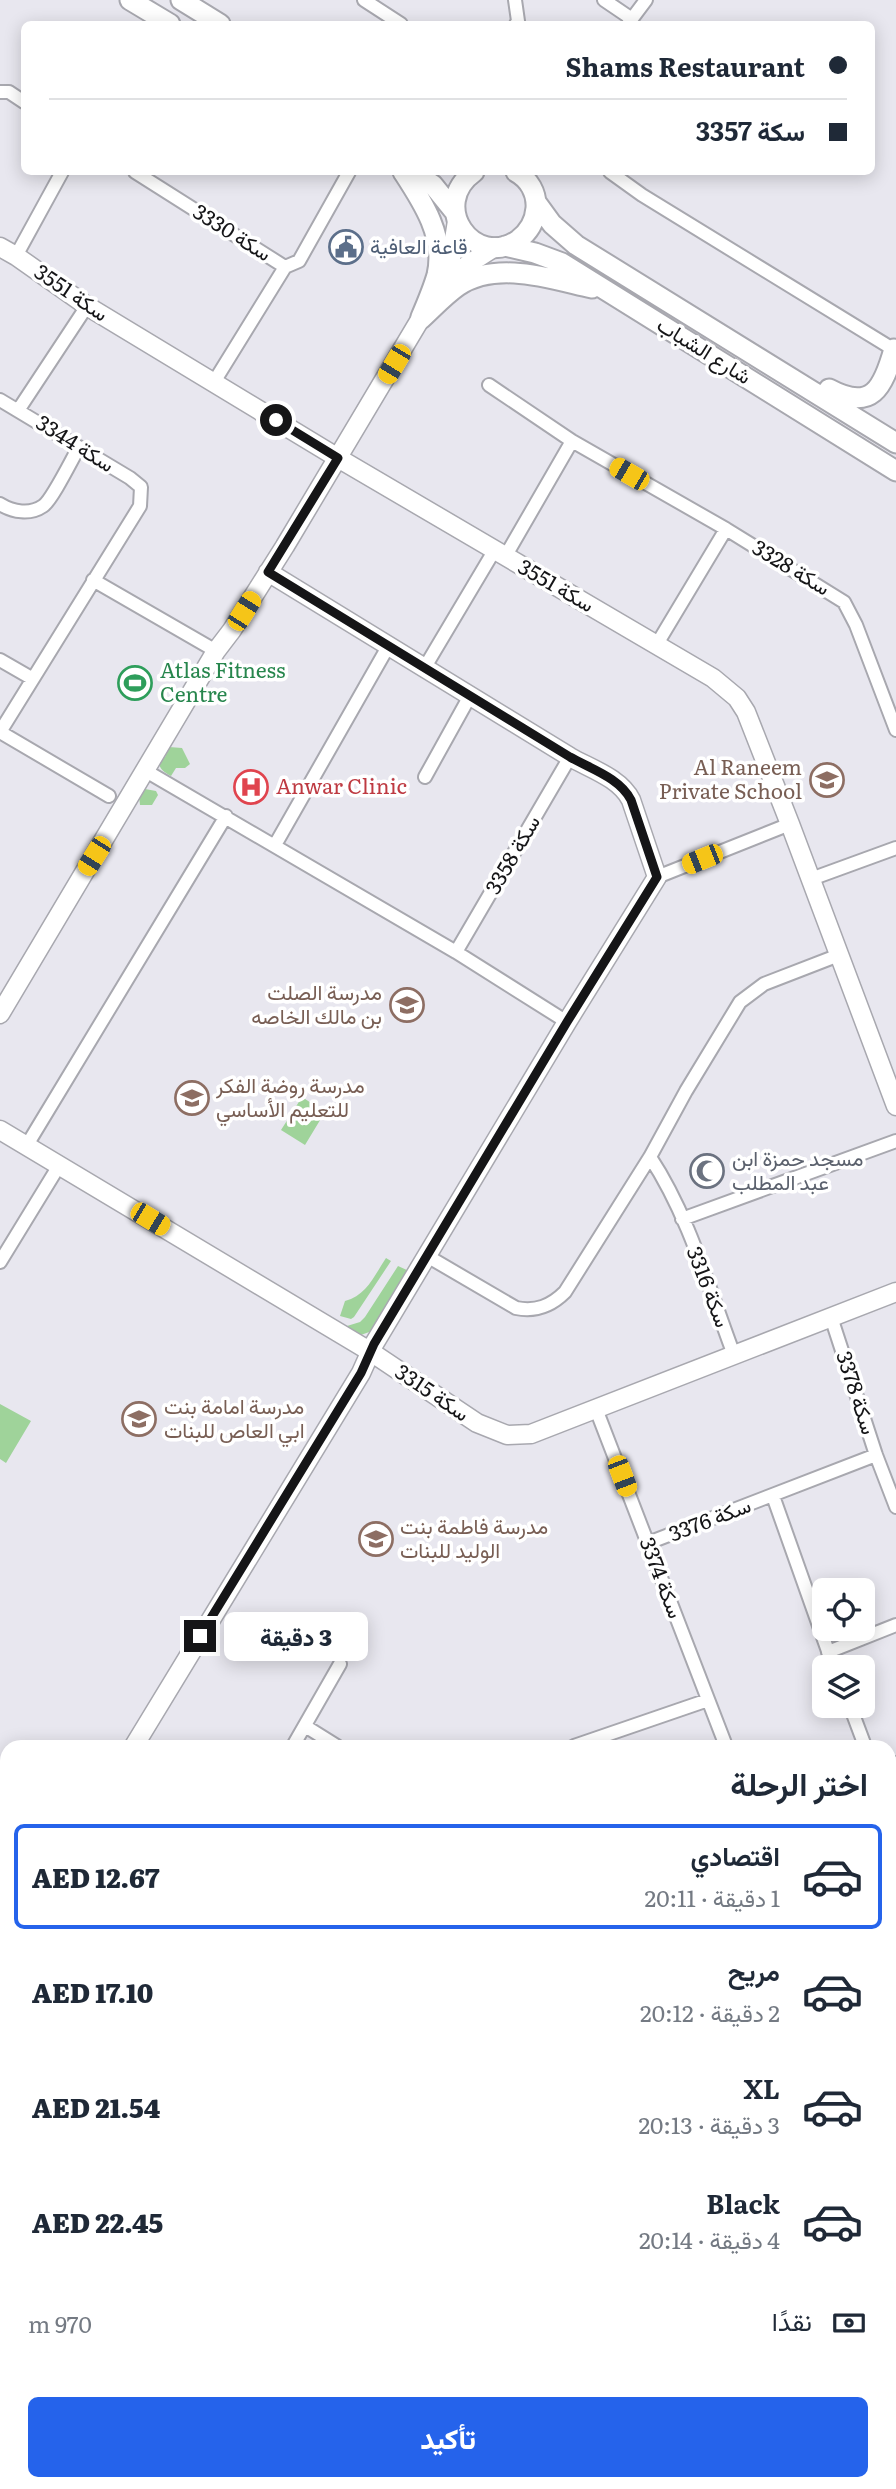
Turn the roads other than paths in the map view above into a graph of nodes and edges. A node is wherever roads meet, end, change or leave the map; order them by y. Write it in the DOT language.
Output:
graph roads {
  1 [pos="130,0"];
  2 [pos="181,0"];
  3 [pos="364,0"];
  4 [pos="515,0"];
  5 [pos="604,0"];
  6 [pos="646,0"];
  7 [pos="165,21"];
  8 [pos="215,21"];
  9 [pos="396,21"];
  10 [pos="518,21"];
  11 [pos="629,21"];
  12 [pos="631,21"];
  13 [pos="0,92"];
  14 [pos="21,100"];
  15 [pos="60,175"];
  16 [pos="140,175"];
  17 [pos="347,175"];
  18 [pos="404,175"];
  19 [pos="417,175"];
  20 [pos="470,175"];
  21 [pos="520,175"];
  22 [pos="614,175"];
  23 [pos="535,188"];
  24 [pos="456,216"];
  25 [pos="500,247"];
  26 [pos="8,251"];
  27 [pos="285,267"];
  28 [pos="610,293"];
  29 [pos="87,306"];
  30 [pos="421,319"];
  31 [pos="745,349"];
  32 [pos="895,350"];
  33 [pos="214,382"];
  34 [pos="489,385"];
  35 [pos="0,400"];
  36 [pos="19,410"];
  37 [pos="572,441"];
  38 [pos="896,443"];
  39 [pos="79,447"];
  40 [pos="338,458"];
  41 [pos="896,471"];
  42 [pos="0,504"];
  43 [pos="726,529"];
  44 [pos="499,554"];
  45 [pos="268,572"];
  46 [pos="93,580"];
  47 [pos="656,643"];
  48 [pos="389,645"];
  49 [pos="216,651"];
  50 [pos="0,660"];
  51 [pos="425,667"];
  52 [pos="33,679"];
  53 [pos="471,694"];
  54 [pos="896,730"];
  55 [pos="0,732"];
  56 [pos="570,757"];
  57 [pos="146,771"];
  58 [pos="425,777"];
  59 [pos="109,796"];
  60 [pos="226,816"];
  61 [pos="790,824"];
  62 [pos="275,845"];
  63 [pos="896,848"];
  64 [pos="657,877"];
  65 [pos="811,879"];
  66 [pos="456,952"];
  67 [pos="839,955"];
  68 [pos="0,1014"];
  69 [pos="567,1022"];
  70 [pos="894,1094"];
  71 [pos="1,1130"];
  72 [pos="896,1141"];
  73 [pos="27,1145"];
  74 [pos="650,1157"];
  75 [pos="60,1164"];
  76 [pos="682,1219"];
  77 [pos="427,1256"];
  78 [pos="0,1262"];
  79 [pos="896,1292"];
  80 [pos="831,1317"];
  81 [pos="371,1352"];
  82 [pos="734,1355"];
  83 [pos="596,1409"];
  84 [pos="876,1455"];
  85 [pos="773,1496"];
  86 [pos="896,1507"];
  87 [pos="648,1543"];
  88 [pos="896,1625"];
  89 [pos="828,1652"];
  90 [pos="829,1655"];
  91 [pos="341,1664"];
  92 [pos="708,1700"];
  93 [pos="854,1718"];
  94 [pos="305,1726"];
  95 [pos="138,1740"];
  96 [pos="297,1740"];
  97 [pos="327,1740"];
  98 [pos="594,1740"];
  99 [pos="724,1740"];
  100 [pos="863,1740"];
  1 -- 7 [label="main road"];
  2 -- 8 [label="main road"];
  3 -- 9 [label="street"];
  4 -- 10 [label="street"];
  5 -- 11 [label="street"];
  6 -- 12 [label="street"];
  13 -- 14 [label="street"];
  15 -- 26 [label="street"];
  16 -- 27 [label="street, سكة 3330"];
  17 -- 27 [label="street"];
  18 -- 30 [label="main road"];
  19 -- 24 [label="main road"];
  20 -- 24 [label="main road"];
  21 -- 23 [label="main road, شارع الشباب"];
  22 -- 32 [label="street"];
  23 -- 25 [label="main road"];
  23 -- 31 [label="main road, شارع الشباب"];
  24 -- 25 [label="main road, شارع الشباب"];
  24 -- 30 [label="street"];
  25 -- 28 [label="main road, شارع الشباب"];
  25 -- 30 [label="street"];
  26 -- 29 [label="street, سكة 3551"];
  27 -- 33 [label="street, سكة 3330"];
  28 -- 30 [label="main road"];
  28 -- 41 [label="main road, شارع الشباب"];
  29 -- 33 [label="street, سكة 3551"];
  29 -- 36 [label="street, سكة 3344"];
  30 -- 40 [label="street"];
  31 -- 32 [label="main road"];
  31 -- 38 [label="main road, شارع الشباب"];
  33 -- 40 [label="street, سكة 3551"];
  34 -- 37 [label="street, سكة 3328"];
  35 -- 36 [label="street, سكة 3344"];
  36 -- 39 [label="street, سكة 3344"];
  37 -- 43 [label="street, سكة 3328"];
  37 -- 44 [label="street"];
  39 -- 42 [label="street"];
  39 -- 46 [label="street, سكة 3344"];
  40 -- 44 [label="street, سكة 3551"];
  40 -- 45 [label="street"];
  43 -- 47 [label="street"];
  43 -- 54 [label="street, سكة 3328"];
  44 -- 47 [label="street, سكة 3551"];
  44 -- 51 [label="street"];
  45 -- 48 [label="street"];
  45 -- 49 [label="street"];
  46 -- 49 [label="street"];
  46 -- 52 [label="street"];
  47 -- 61 [label="street, سكة 3551"];
  48 -- 51 [label="street"];
  48 -- 62 [label="street"];
  49 -- 57 [label="street"];
  50 -- 52 [label="street"];
  51 -- 53 [label="street"];
  52 -- 55 [label="street"];
  53 -- 56 [label="street"];
  53 -- 58 [label="street"];
  55 -- 59 [label="street"];
  56 -- 64 [label="street"];
  56 -- 66 [label="street, سكة 3358"];
  57 -- 60 [label="street"];
  57 -- 68 [label="street"];
  60 -- 62 [label="street"];
  60 -- 73 [label="street"];
  61 -- 64 [label="street"];
  61 -- 65 [label="street, سكة 3551"];
  62 -- 66 [label="street"];
  63 -- 65 [label="street"];
  64 -- 69 [label="street"];
  65 -- 67 [label="street, سكة 3551"];
  66 -- 69 [label="street"];
  67 -- 70 [label="street, سكة 3551"];
  67 -- 74 [label="street"];
  69 -- 77 [label="street"];
  71 -- 73 [label="street, سكة 3315"];
  72 -- 76 [label="street, سكة 3316"];
  73 -- 75 [label="street, سكة 3315"];
  74 -- 76 [label="street, سكة 3316"];
  74 -- 77 [label="street"];
  75 -- 78 [label="street"];
  75 -- 81 [label="street, سكة 3315"];
  76 -- 82 [label="street, سكة 3316"];
  77 -- 81 [label="street"];
  79 -- 80 [label="street, سكة 3315"];
  80 -- 82 [label="street, سكة 3315"];
  80 -- 84 [label="street, سكة 3378"];
  81 -- 83 [label="street, سكة 3315"];
  81 -- 95 [label="street"];
  82 -- 83 [label="street, سكة 3315"];
  83 -- 87 [label="street, سكة 3374"];
  84 -- 85 [label="street, سكة 3376"];
  84 -- 86 [label="street, سكة 3378"];
  85 -- 87 [label="street, سكة 3376"];
  85 -- 89 [label="street, سكة 3376"];
  87 -- 92 [label="street, سكة 3374"];
  88 -- 89 [label="street"];
  89 -- 90 [label="street, سكة 3376"];
  91 -- 94 [label="street"];
  92 -- 98 [label="street"];
  92 -- 99 [label="street, سكة 3374"];
  93 -- 100 [label="street"];
  94 -- 96 [label="street"];
  94 -- 97 [label="street"];
}
